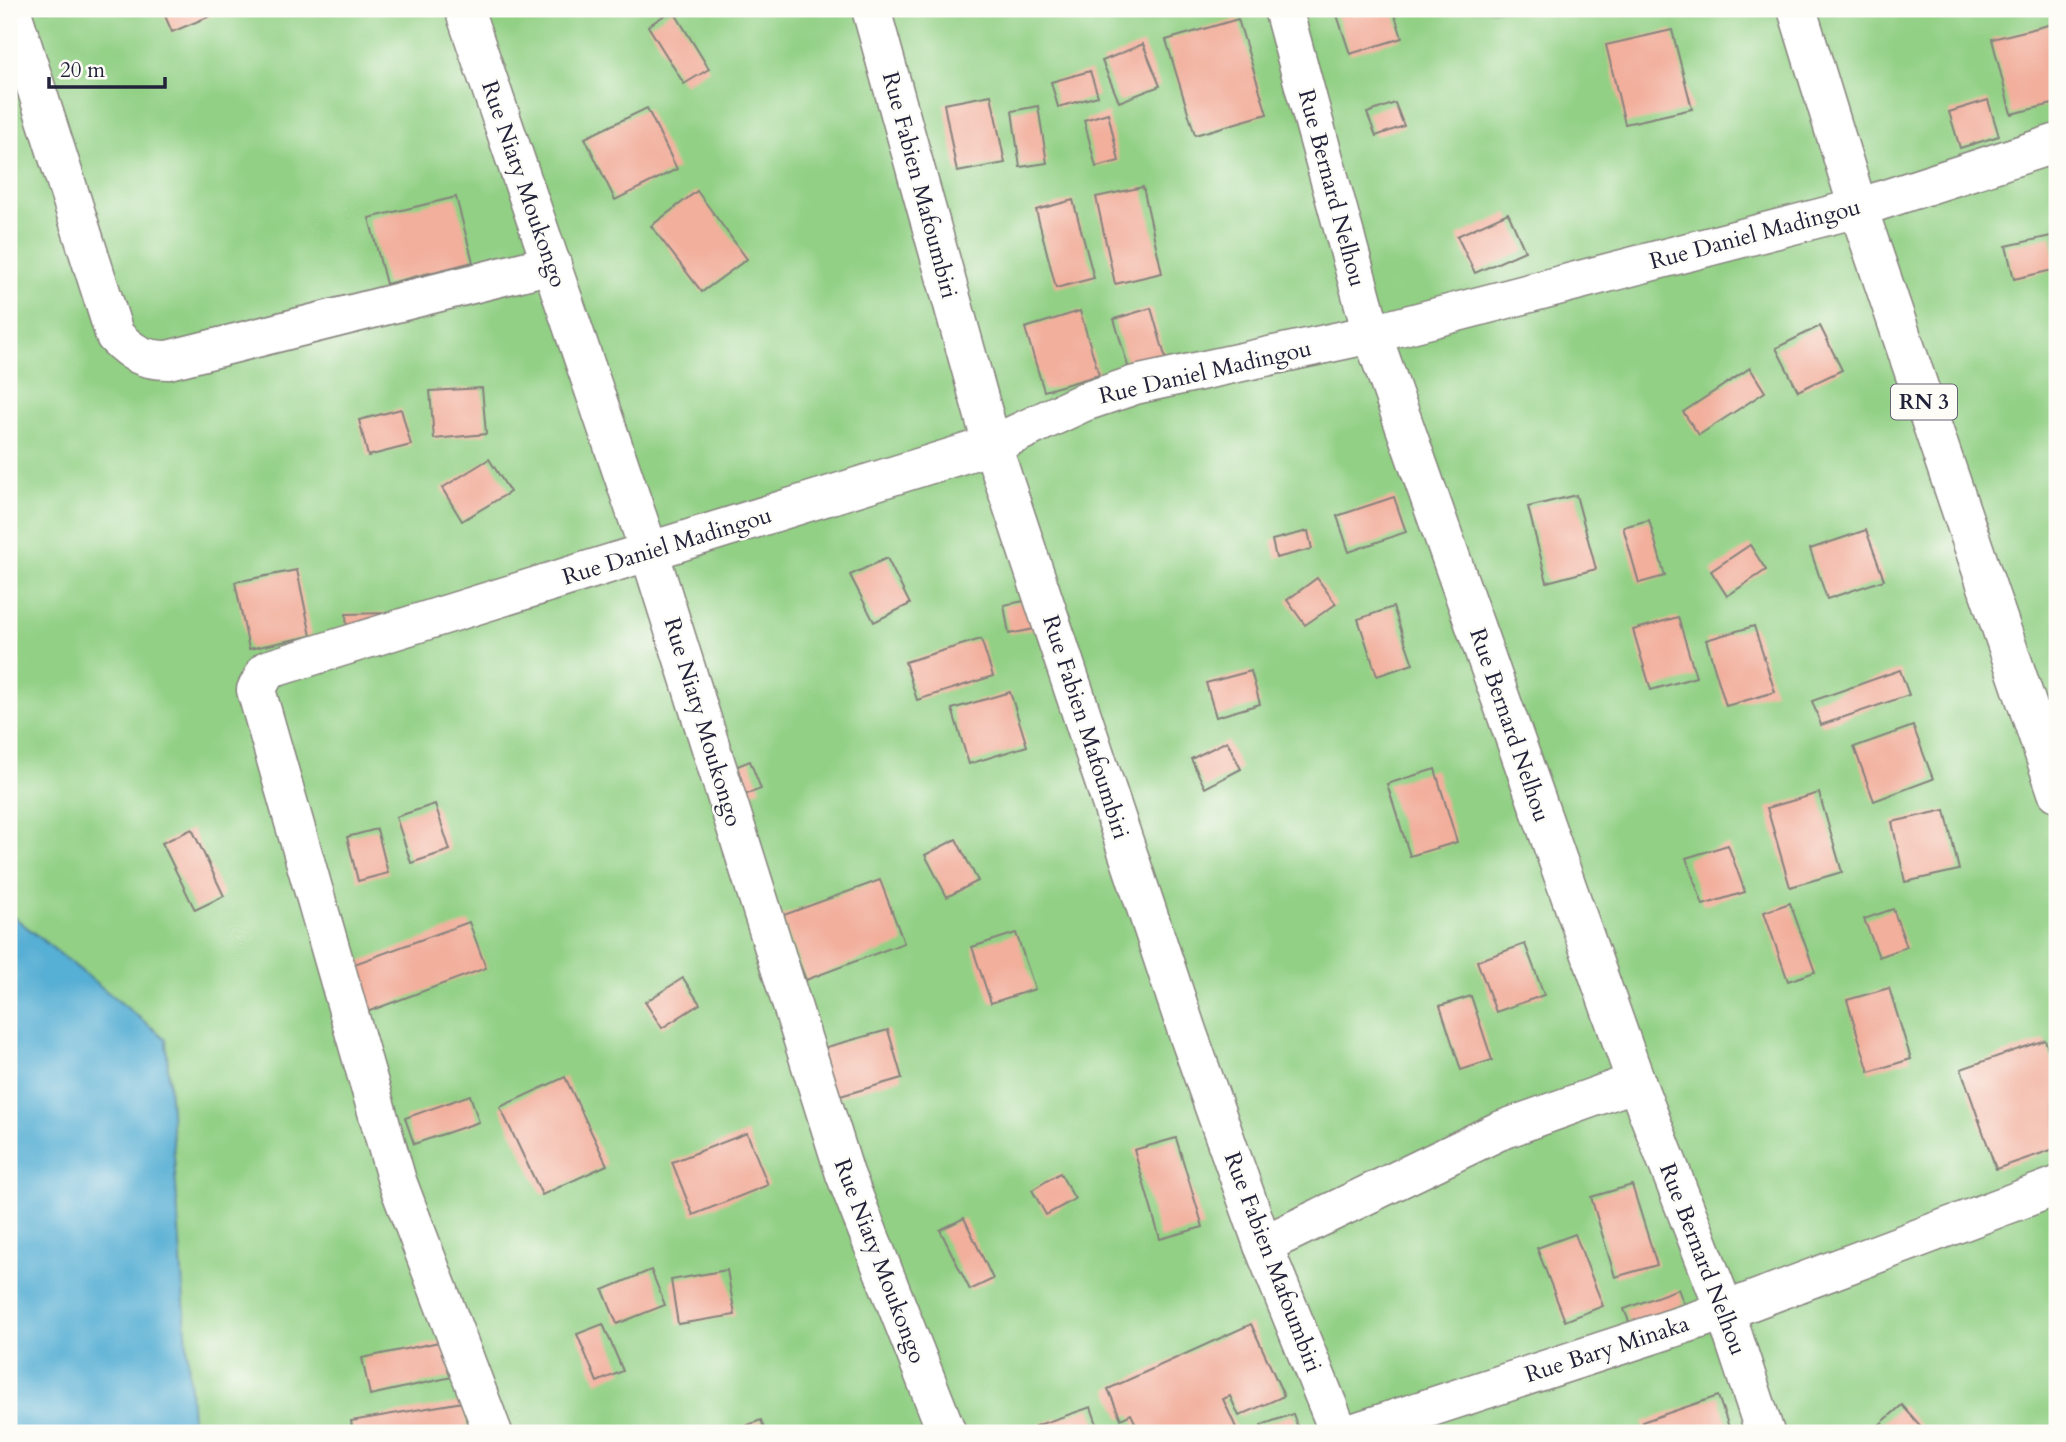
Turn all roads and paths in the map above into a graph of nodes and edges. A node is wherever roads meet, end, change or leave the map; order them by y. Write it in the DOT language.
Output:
graph roads {
  1 [pos="11,9"];
  2 [pos="464,9"];
  3 [pos="871,9"];
  4 [pos="1283,9"];
  5 [pos="1797,9"];
  6 [pos="2057,143"];
  7 [pos="1858,208"];
  8 [pos="552,264"];
  9 [pos="1372,334"];
  10 [pos="992,445"];
  11 [pos="649,551"];
  12 [pos="2057,792"];
  13 [pos="1636,1082"];
  14 [pos="2057,1186"];
  15 [pos="1263,1245"];
  16 [pos="1725,1311"];
  17 [pos="493,1433"];
  18 [pos="947,1433"];
  19 [pos="1339,1433"];
  20 [pos="1352,1433"];
  21 [pos="1765,1433"];
  1 -- 8 [label="main road"];
  2 -- 8 [label="main road, Rue Niaty Moukongo"];
  3 -- 10 [label="main road, Rue Fabien Mafoumbiri"];
  4 -- 9 [label="main road, Rue Bernard Nelhou"];
  5 -- 7 [label="main road, RN 3"];
  6 -- 7 [label="main road, Rue Daniel Madingou"];
  7 -- 9 [label="main road, Rue Daniel Madingou"];
  7 -- 12 [label="main road, RN 3"];
  8 -- 11 [label="main road, Rue Niaty Moukongo"];
  9 -- 10 [label="main road, Rue Daniel Madingou"];
  9 -- 13 [label="main road, Rue Bernard Nelhou"];
  10 -- 11 [label="main road, Rue Daniel Madingou"];
  10 -- 15 [label="main road, Rue Fabien Mafoumbiri"];
  11 -- 17 [label="main road, Rue Daniel Madingou"];
  11 -- 18 [label="main road, Rue Niaty Moukongo"];
  13 -- 15 [label="main road"];
  13 -- 16 [label="main road, Rue Bernard Nelhou"];
  14 -- 16 [label="main road, Rue Bary Minaka"];
  15 -- 19 [label="main road, Rue Fabien Mafoumbiri"];
  16 -- 20 [label="main road, Rue Bary Minaka"];
  16 -- 21 [label="main road, Rue Bernard Nelhou"];
}
